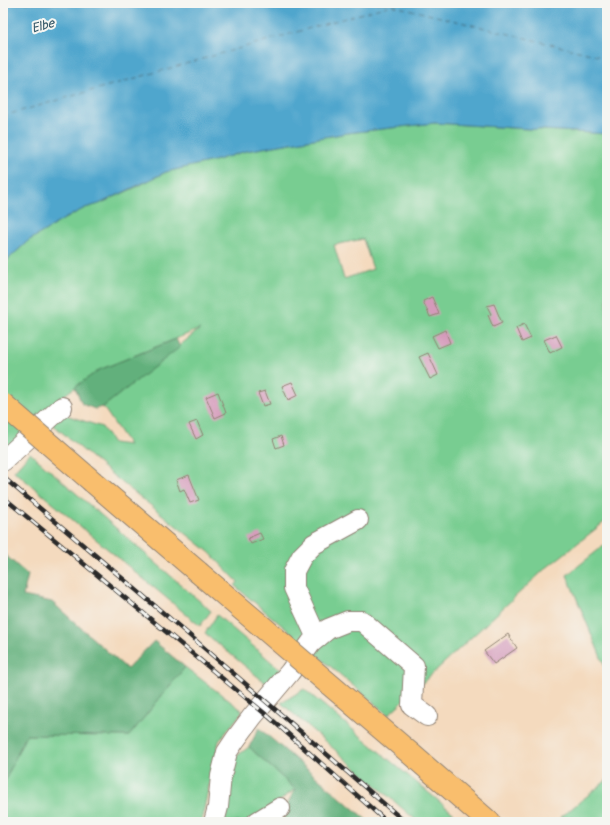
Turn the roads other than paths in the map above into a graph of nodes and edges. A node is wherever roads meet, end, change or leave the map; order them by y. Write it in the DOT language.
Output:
graph roads {
  1 [pos="3,404"];
  2 [pos="62,407"];
  3 [pos="3,461"];
  4 [pos="358,520"];
  5 [pos="317,638"];
  6 [pos="427,716"];
  7 [pos="280,808"];
  8 [pos="214,822"];
  9 [pos="257,822"];
  10 [pos="489,822"];
  1 -- 10 [label="main road, bridge"];
  2 -- 3 [label="lane"];
  4 -- 5 [label="lane"];
  5 -- 6 [label="lane"];
  5 -- 8 [label="lane"];
  7 -- 9 [label="lane"];
}
